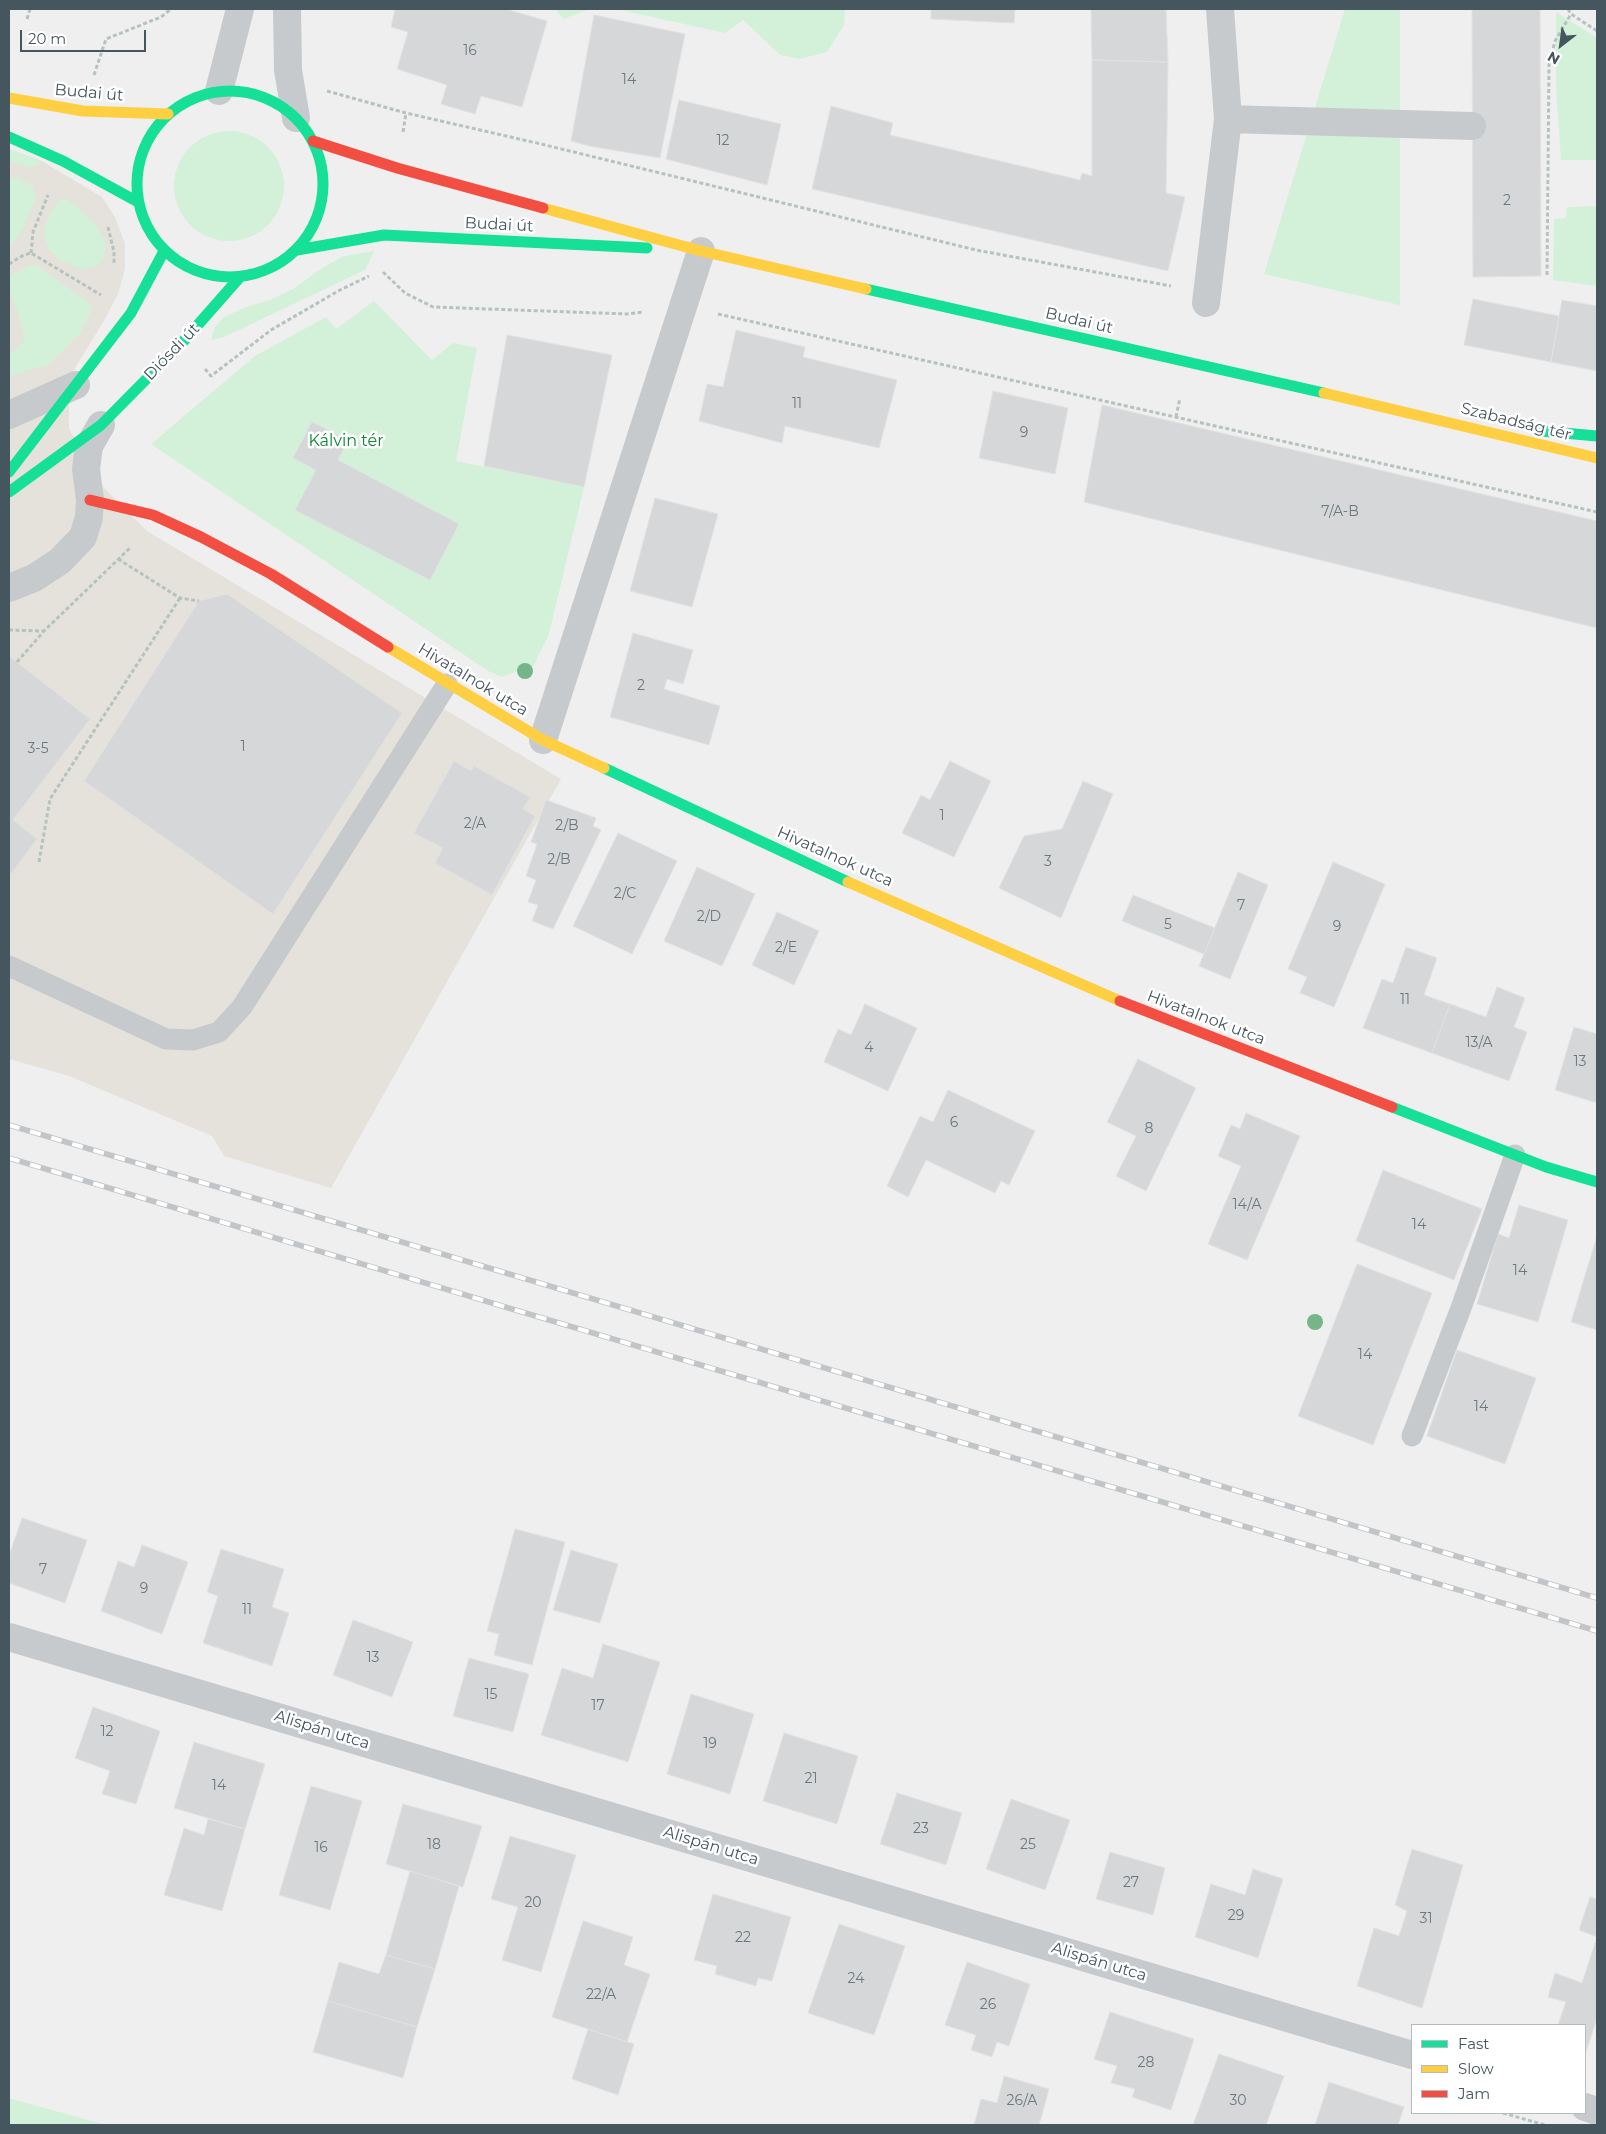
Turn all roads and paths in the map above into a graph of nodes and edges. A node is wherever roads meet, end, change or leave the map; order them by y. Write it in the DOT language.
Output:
graph roads {
  1 [pos="30,9"];
  2 [pos="171,9"];
  3 [pos="240,9"];
  4 [pos="287,9"];
  5 [pos="1220,9"];
  6 [pos="1568,9"];
  7 [pos="1571,14"];
  8 [pos="27,19"];
  9 [pos="1597,31"];
  10 [pos="106,39"];
  11 [pos="323,88"];
  12 [pos="220,91"];
  13 [pos="9,98"];
  14 [pos="168,114"];
  15 [pos="296,118"];
  16 [pos="1228,119"];
  17 [pos="1472,126"];
  18 [pos="9,137"];
  19 [pos="313,141"];
  20 [pos="138,202"];
  21 [pos="107,225"];
  22 [pos="297,250"];
  23 [pos="164,251"];
  24 [pos="701,251"];
  25 [pos="382,270"];
  26 [pos="114,273"];
  27 [pos="373,274"];
  28 [pos="1547,275"];
  29 [pos="240,277"];
  30 [pos="1174,286"];
  31 [pos="1206,303"];
  32 [pos="683,306"];
  33 [pos="211,376"];
  34 [pos="76,386"];
  35 [pos="9,414"];
  36 [pos="1450,422"];
  37 [pos="100,425"];
  38 [pos="1597,436"];
  39 [pos="1597,458"];
  40 [pos="9,472"];
  41 [pos="9,492"];
  42 [pos="90,500"];
  43 [pos="1597,512"];
  44 [pos="153,515"];
  45 [pos="118,559"];
  46 [pos="9,588"];
  47 [pos="180,598"];
  48 [pos="199,601"];
  49 [pos="9,630"];
  50 [pos="44,631"];
  51 [pos="17,662"];
  52 [pos="447,684"];
  53 [pos="543,740"];
  54 [pos="39,862"];
  55 [pos="9,966"];
  56 [pos="1514,1155"];
  57 [pos="1597,1182"];
  58 [pos="1412,1436"];
  59 [pos="9,1636"];
  60 [pos="1411,2056"];
  61 [pos="1506,2114"];
  62 [pos="1545,2125"];
  1 -- 8 [label="path"];
  2 -- 10 [label="path"];
  3 -- 12 [label="street"];
  4 -- 15 [label="street"];
  5 -- 16 [label="street"];
  6 -- 7 [label="path"];
  7 -- 9 [label="path"];
  7 -- 28 [label="path"];
  11 -- 30 [label="path"];
  12 -- 14 [label="main road"];
  12 -- 15 [label="main road"];
  13 -- 14 [label="main road, Budai út"];
  14 -- 20 [label="main road"];
  15 -- 19 [label="main road"];
  16 -- 17 [label="street"];
  16 -- 31 [label="street"];
  18 -- 20 [label="main road"];
  19 -- 22 [label="main road"];
  19 -- 24 [label="main road, Budai út"];
  20 -- 23 [label="main road"];
  21 -- 26 [label="path"];
  22 -- 24 [label="main road, Budai út"];
  22 -- 29 [label="main road"];
  23 -- 29 [label="main road"];
  23 -- 34 [label="main road"];
  24 -- 32 [label="street"];
  24 -- 36 [label="main road, Budai út"];
  25 -- 32 [label="path"];
  27 -- 33 [label="path"];
  29 -- 37 [label="main road, Diósdi út"];
  32 -- 43 [label="path"];
  32 -- 53 [label="street"];
  34 -- 35 [label="street"];
  34 -- 40 [label="main road"];
  36 -- 38 [label="main road, Szabadság tér"];
  36 -- 39 [label="main road, Szabadság tér"];
  37 -- 41 [label="main road, Diósdi út"];
  37 -- 42 [label="street, Diósdi út"];
  42 -- 44 [label="main road, Hivatalnok utca"];
  42 -- 46 [label="street, Diósdi út"];
  44 -- 45 [label="path"];
  44 -- 52 [label="main road, Hivatalnok utca"];
  45 -- 47 [label="path"];
  45 -- 50 [label="path"];
  47 -- 48 [label="path"];
  47 -- 54 [label="path"];
  49 -- 50 [label="path"];
  50 -- 51 [label="path"];
  52 -- 53 [label="main road, Hivatalnok utca"];
  52 -- 55 [label="lane"];
  53 -- 56 [label="main road, Hivatalnok utca"];
  56 -- 57 [label="main road, Hivatalnok utca"];
  56 -- 58 [label="lane"];
  59 -- 60 [label="street, Alispán utca"];
  61 -- 62 [label="path"];
}
